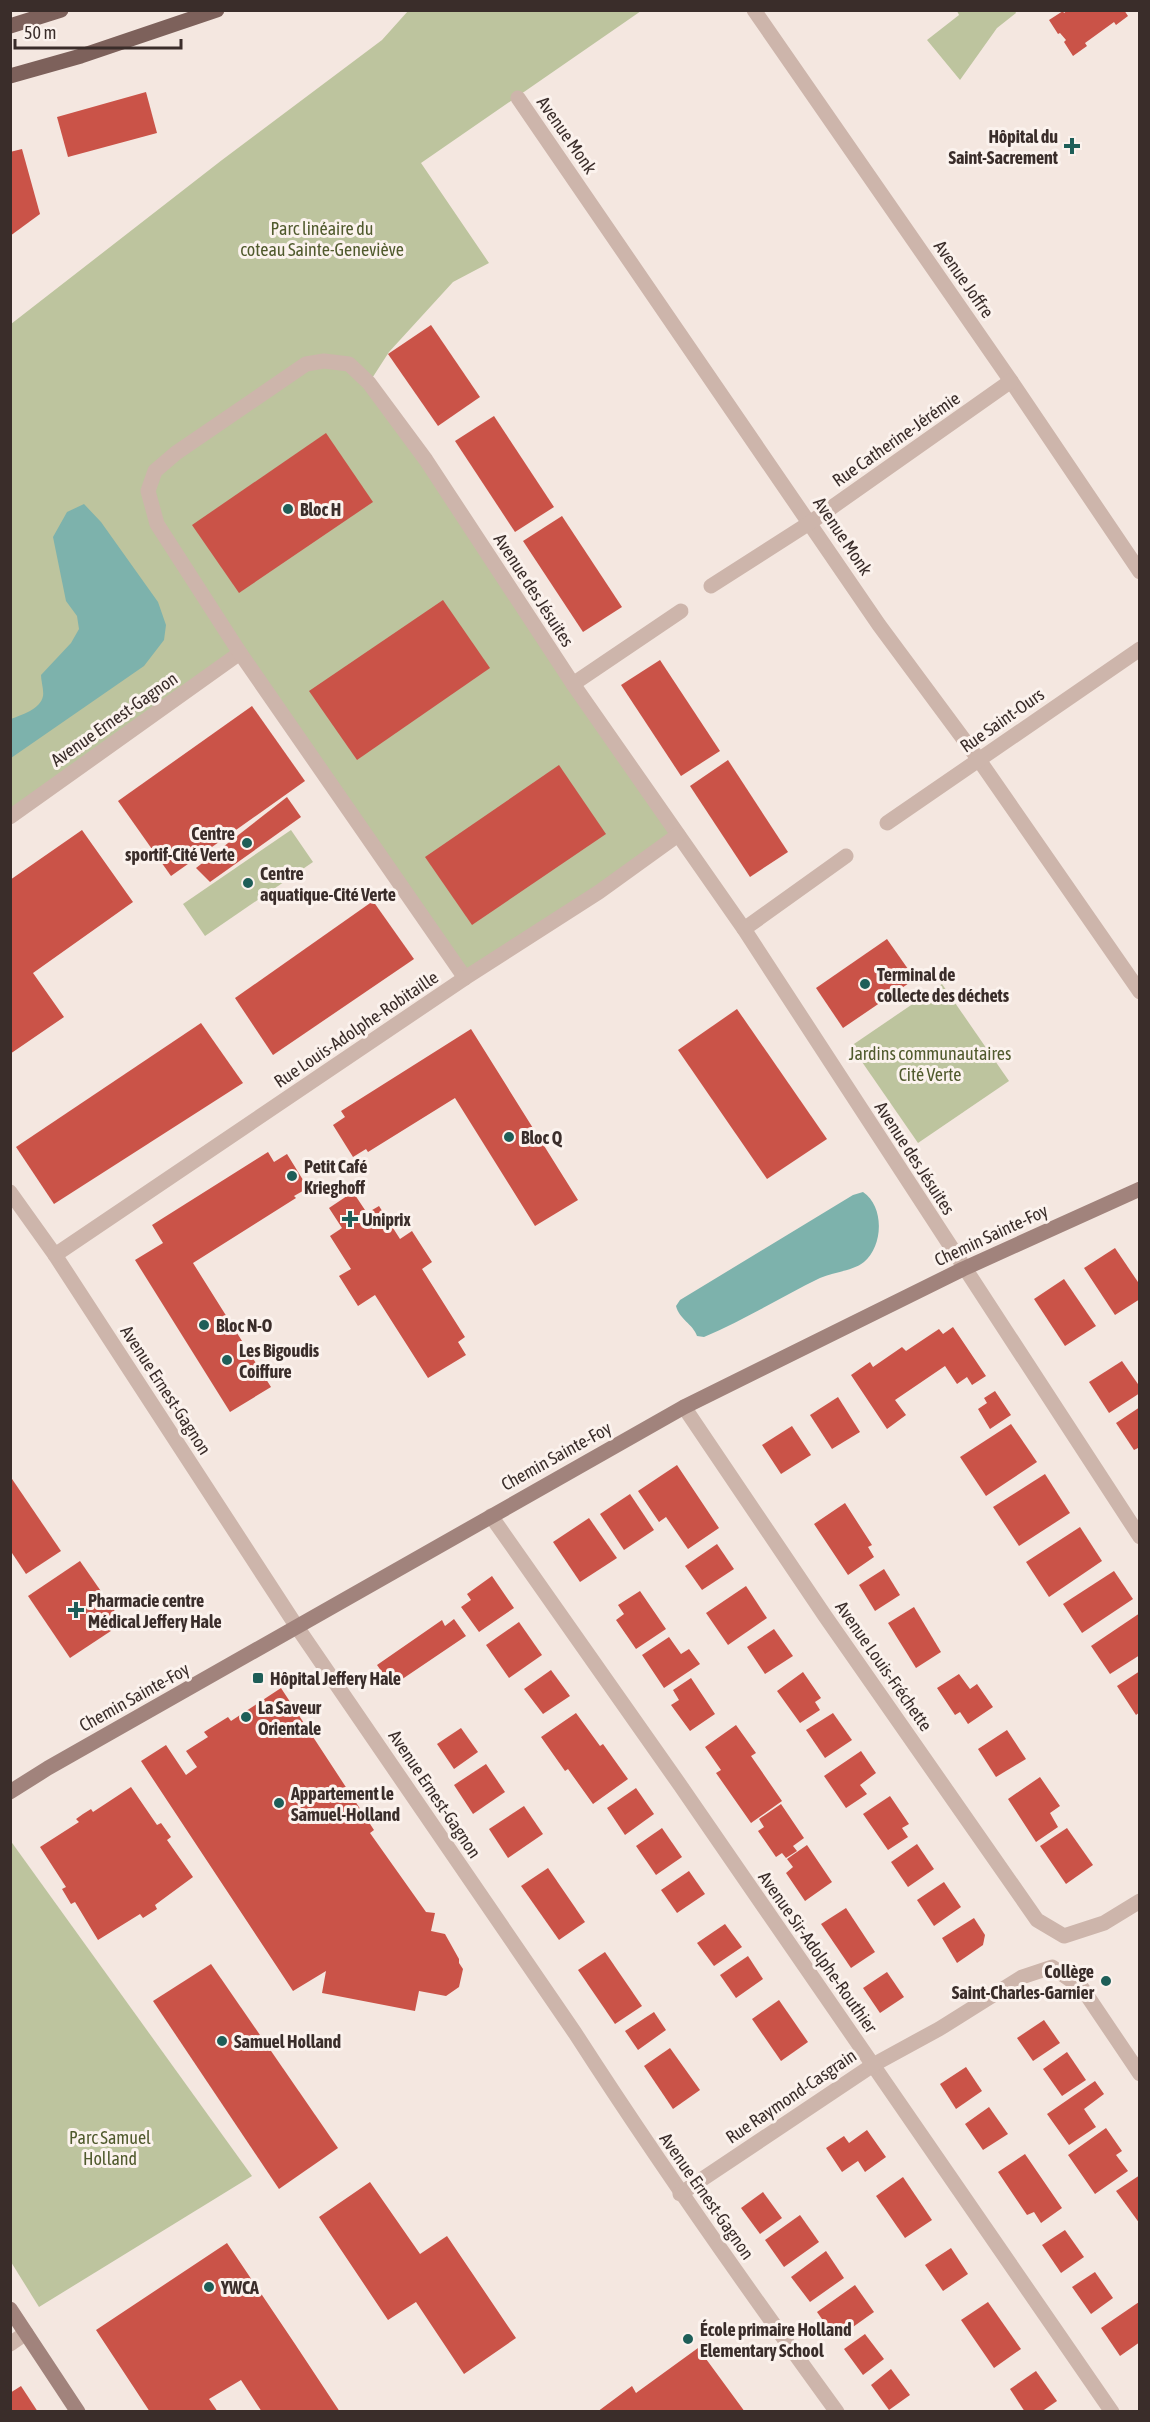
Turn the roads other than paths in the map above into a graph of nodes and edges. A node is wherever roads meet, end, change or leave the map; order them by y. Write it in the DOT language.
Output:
graph roads {
  1 [pos="61,10"];
  2 [pos="217,10"];
  3 [pos="754,10"];
  4 [pos="10,26"];
  5 [pos="10,76"];
  6 [pos="518,98"];
  7 [pos="1011,381"];
  8 [pos="811,522"];
  9 [pos="1140,572"];
  10 [pos="711,586"];
  11 [pos="681,611"];
  12 [pos="1140,649"];
  13 [pos="240,653"];
  14 [pos="573,684"];
  15 [pos="979,760"];
  16 [pos="10,817"];
  17 [pos="887,823"];
  18 [pos="678,835"];
  19 [pos="846,856"];
  20 [pos="744,929"];
  21 [pos="465,978"];
  22 [pos="1140,992"];
  23 [pos="1140,1189"];
  24 [pos="10,1192"];
  25 [pos="55,1255"];
  26 [pos="963,1269"];
  27 [pos="684,1407"];
  28 [pos="490,1516"];
  29 [pos="1140,1537"];
  30 [pos="297,1627"];
  31 [pos="10,1792"];
  32 [pos="1140,1901"];
  33 [pos="873,2065"];
  34 [pos="1140,2074"];
  35 [pos="680,2194"];
  36 [pos="10,2309"];
  37 [pos="26,2333"];
  38 [pos="10,2344"];
  39 [pos="78,2412"];
  40 [pos="837,2412"];
  41 [pos="1112,2412"];
  1 -- 4 [label="main road"];
  2 -- 5 [label="main road"];
  3 -- 7 [label="street, Avenue Joffre"];
  6 -- 8 [label="street, Avenue Monk"];
  7 -- 8 [label="street, Rue Catherine-Jérémie"];
  7 -- 9 [label="street, Avenue Joffre"];
  8 -- 10 [label="street, Rue Catherine-Jérémie"];
  8 -- 15 [label="street, Avenue Monk"];
  11 -- 14 [label="street"];
  12 -- 15 [label="street, Rue Saint-Ours"];
  13 -- 14 [label="street, Avenue des Jésuites"];
  13 -- 16 [label="street, Avenue Ernest-Gagnon"];
  13 -- 21 [label="street, Avenue des Jésuites"];
  14 -- 18 [label="street, Avenue des Jésuites"];
  15 -- 17 [label="street, Rue Saint-Ours"];
  15 -- 22 [label="street, Avenue Monk"];
  18 -- 20 [label="street, Avenue des Jésuites"];
  18 -- 21 [label="street, Rue Louis-Adolphe-Robitaille"];
  19 -- 20 [label="street"];
  20 -- 26 [label="street, Avenue des Jésuites"];
  21 -- 25 [label="street, Rue Louis-Adolphe-Robitaille"];
  23 -- 26 [label="main road, Chemin Sainte-Foy"];
  24 -- 25 [label="street, Avenue Ernest-Gagnon"];
  25 -- 30 [label="street, Avenue Ernest-Gagnon"];
  26 -- 27 [label="main road, Chemin Sainte-Foy"];
  26 -- 29 [label="street, Avenue des Jésuites"];
  27 -- 28 [label="main road, Chemin Sainte-Foy"];
  27 -- 32 [label="street, Avenue Louis-Fréchette"];
  28 -- 30 [label="main road, Chemin Sainte-Foy"];
  28 -- 33 [label="street, Avenue Sir-Adolphe-Routhier"];
  30 -- 31 [label="main road, Chemin Sainte-Foy"];
  30 -- 35 [label="street, Avenue Ernest-Gagnon"];
  33 -- 34 [label="street, Rue Raymond-Casgrain"];
  33 -- 35 [label="street, Rue Raymond-Casgrain"];
  33 -- 41 [label="street, Avenue Sir-Adolphe-Routhier"];
  35 -- 40 [label="street, Avenue Ernest-Gagnon"];
  36 -- 37 [label="main road"];
  37 -- 38 [label="street"];
  37 -- 39 [label="main road"];
}
